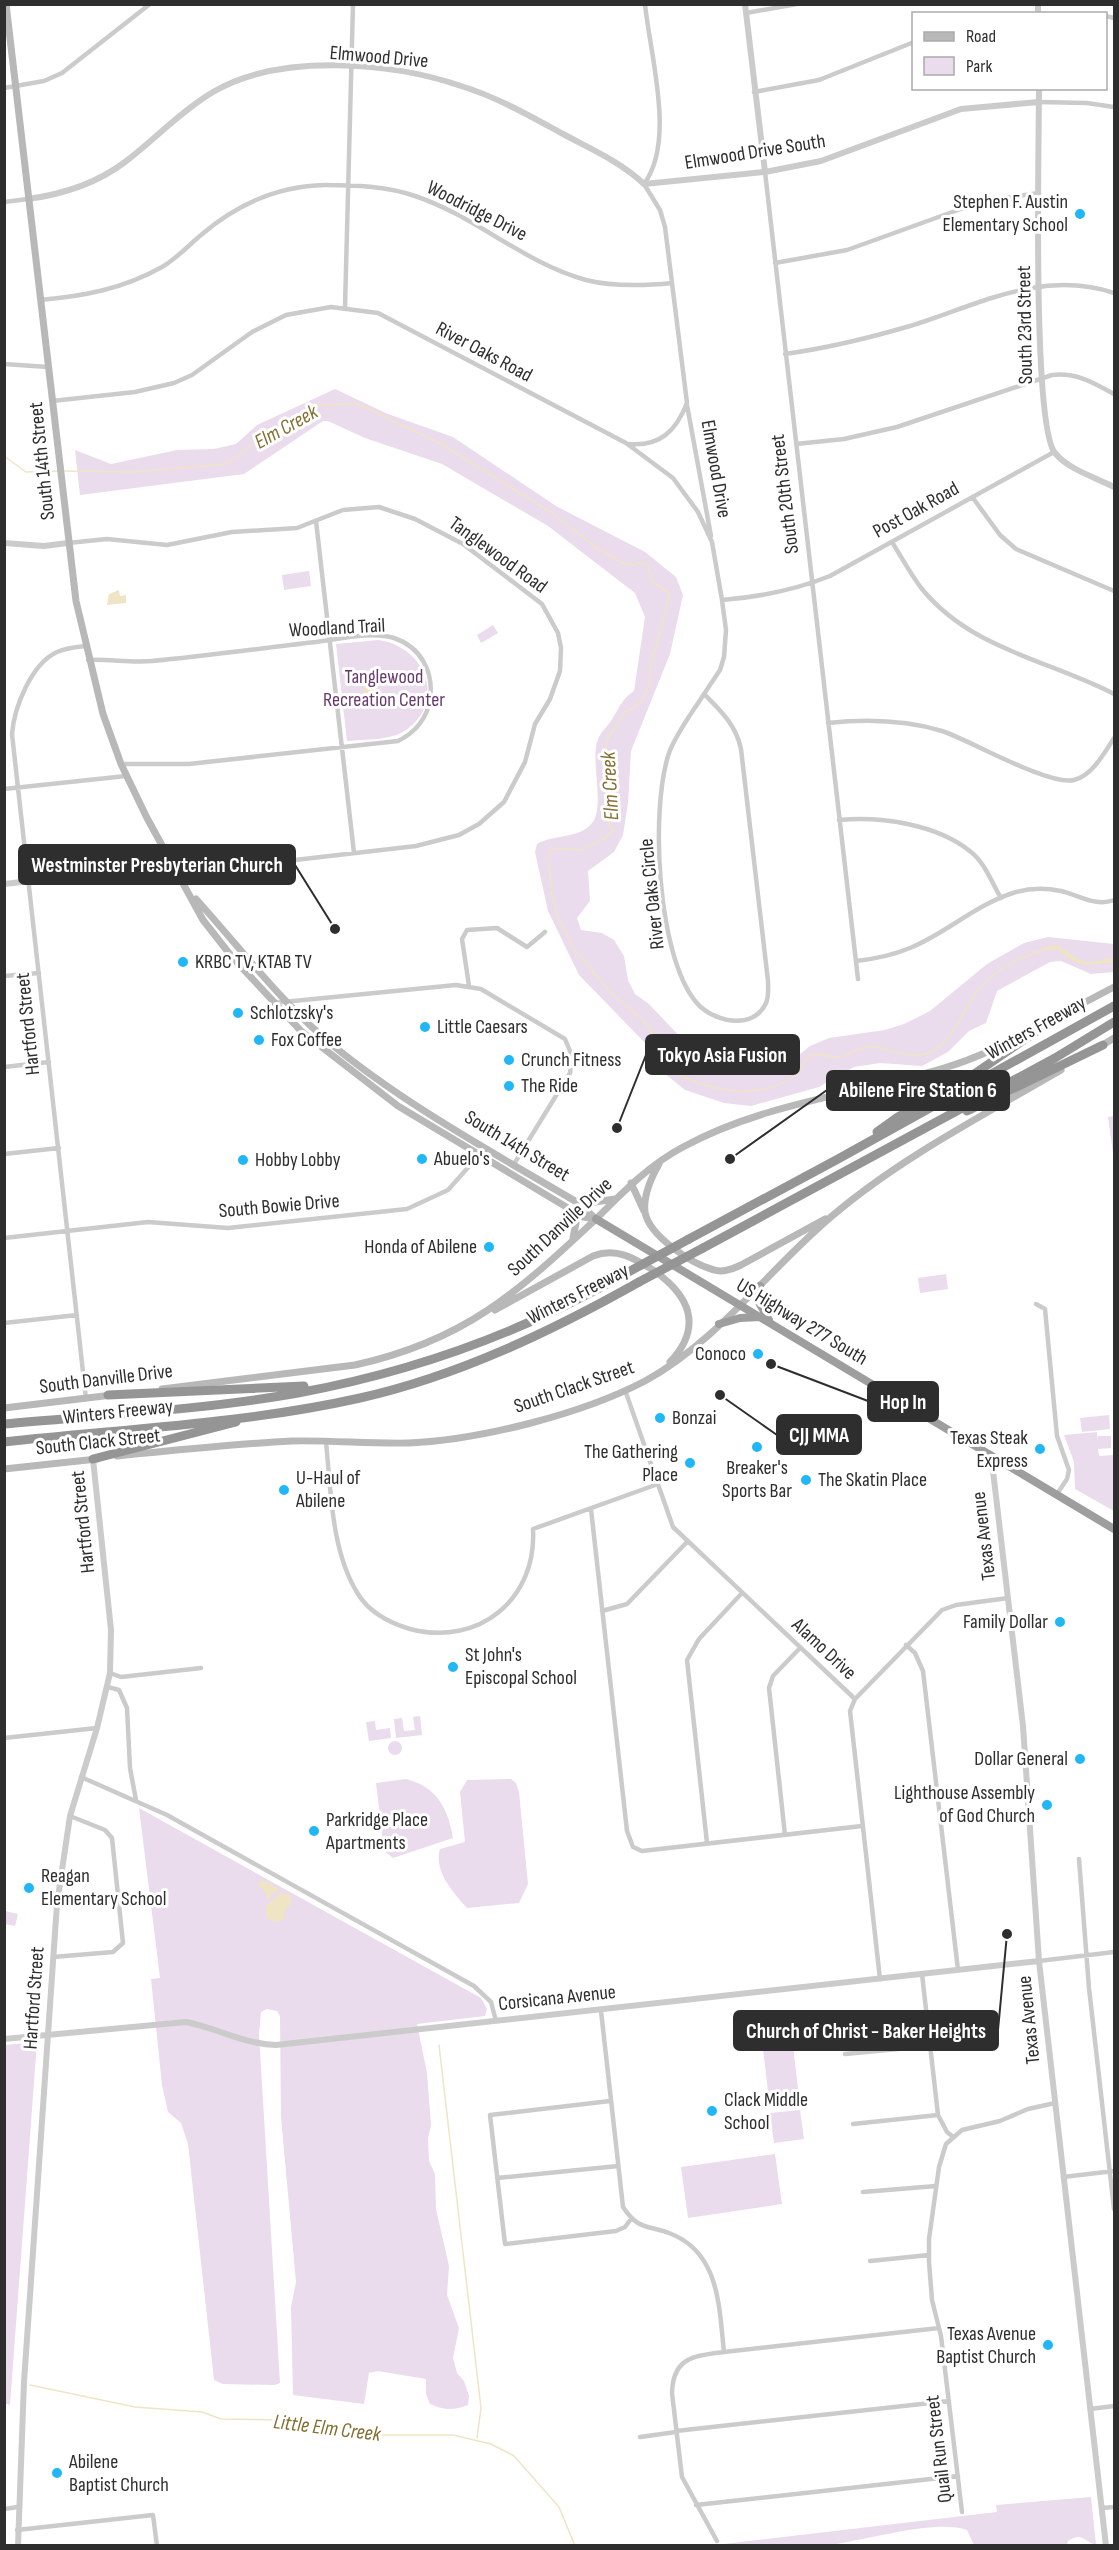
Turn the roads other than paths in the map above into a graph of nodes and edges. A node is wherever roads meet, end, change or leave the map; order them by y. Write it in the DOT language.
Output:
graph roads {
  1 [pos="6,4"];
  2 [pos="150,4"];
  3 [pos="353,4"];
  4 [pos="645,4"];
  5 [pos="745,4"];
  6 [pos="797,4"];
  7 [pos="746,13"];
  8 [pos="912,43"];
  9 [pos="351,67"];
  10 [pos="15,87"];
  11 [pos="4,88"];
  12 [pos="1039,90"];
  13 [pos="754,92"];
  14 [pos="1039,102"];
  15 [pos="1114,107"];
  16 [pos="765,172"];
  17 [pos="644,184"];
  18 [pos="349,186"];
  19 [pos="1039,193"];
  20 [pos="28,199"];
  21 [pos="4,202"];
  22 [pos="775,262"];
  23 [pos="672,284"];
  24 [pos="1041,287"];
  25 [pos="1114,293"];
  26 [pos="40,300"];
  27 [pos="345,307"];
  28 [pos="785,354"];
  29 [pos="4,364"];
  30 [pos="48,367"];
  31 [pos="1042,377"];
  32 [pos="1114,394"];
  33 [pos="52,401"];
  34 [pos="687,402"];
  35 [pos="626,443"];
  36 [pos="796,444"];
  37 [pos="1054,452"];
  38 [pos="1114,487"];
  39 [pos="973,498"];
  40 [pos="316,521"];
  41 [pos="712,542"];
  42 [pos="892,542"];
  43 [pos="4,543"];
  44 [pos="68,543"];
  45 [pos="813,583"];
  46 [pos="1114,591"];
  47 [pos="722,600"];
  48 [pos="332,640"];
  49 [pos="85,646"];
  50 [pos="88,660"];
  51 [pos="704,694"];
  52 [pos="1114,694"];
  53 [pos="828,723"];
  54 [pos="1114,738"];
  55 [pos="343,749"];
  56 [pos="122,764"];
  57 [pos="126,776"];
  58 [pos="18,788"];
  59 [pos="4,789"];
  60 [pos="838,820"];
  61 [pos="354,853"];
  62 [pos="173,866"];
  63 [pos="29,882"];
  64 [pos="4,885"];
  65 [pos="190,892"];
  66 [pos="1001,898"];
  67 [pos="1114,900"];
  68 [pos="214,919"];
  69 [pos="203,920"];
  70 [pos="545,932"];
  71 [pos="856,961"];
  72 [pos="39,973"];
  73 [pos="4,976"];
  74 [pos="858,979"];
  75 [pos="469,986"];
  76 [pos="1114,987"];
  77 [pos="286,1002"];
  78 [pos="273,1003"];
  79 [pos="1114,1006"];
  80 [pos="1057,1017"];
  81 [pos="1114,1022"];
  82 [pos="1114,1038"];
  83 [pos="1103,1045"];
  84 [pos="49,1062"];
  85 [pos="4,1067"];
  86 [pos="59,1148"];
  87 [pos="4,1154"];
  88 [pos="480,1154"];
  89 [pos="501,1156"];
  90 [pos="876,1156"];
  91 [pos="838,1160"];
  92 [pos="660,1161"];
  93 [pos="514,1164"];
  94 [pos="631,1183"];
  95 [pos="615,1199"];
  96 [pos="580,1204"];
  97 [pos="567,1208"];
  98 [pos="645,1213"];
  99 [pos="832,1216"];
  100 [pos="596,1219"];
  101 [pos="67,1232"];
  102 [pos="4,1238"];
  103 [pos="572,1240"];
  104 [pos="760,1286"];
  105 [pos="1036,1304"];
  106 [pos="740,1305"];
  107 [pos="77,1315"];
  108 [pos="481,1317"];
  109 [pos="760,1317"];
  110 [pos="4,1323"];
  111 [pos="719,1323"];
  112 [pos="771,1323"];
  113 [pos="662,1371"];
  114 [pos="339,1384"];
  115 [pos="625,1390"];
  116 [pos="108,1395"];
  117 [pos="86,1399"];
  118 [pos="4,1408"];
  119 [pos="311,1408"];
  120 [pos="4,1424"];
  121 [pos="4,1442"];
  122 [pos="326,1442"];
  123 [pos="991,1454"];
  124 [pos="93,1459"];
  125 [pos="4,1469"];
  126 [pos="658,1484"];
  127 [pos="1057,1494"];
  128 [pos="591,1509"];
  129 [pos="1114,1529"];
  130 [pos="687,1542"];
  131 [pos="742,1593"];
  132 [pos="1008,1598"];
  133 [pos="602,1611"];
  134 [pos="906,1645"];
  135 [pos="800,1648"];
  136 [pos="201,1668"];
  137 [pos="110,1673"];
  138 [pos="108,1687"];
  139 [pos="855,1699"];
  140 [pos="98,1728"];
  141 [pos="4,1738"];
  142 [pos="81,1777"];
  143 [pos="136,1800"];
  144 [pos="70,1816"];
  145 [pos="861,1826"];
  146 [pos="785,1834"];
  147 [pos="707,1843"];
  148 [pos="1079,1858"];
  149 [pos="1114,1952"];
  150 [pos="53,1957"];
  151 [pos="1086,1957"];
  152 [pos="1039,1961"];
  153 [pos="957,1970"];
  154 [pos="922,1974"];
  155 [pos="880,1979"];
  156 [pos="601,2011"];
  157 [pos="496,2021"];
  158 [pos="48,2035"];
  159 [pos="4,2039"];
  160 [pos="930,2046"];
  161 [pos="845,2054"];
  162 [pos="610,2101"];
  163 [pos="1055,2103"];
  164 [pos="938,2115"];
  165 [pos="853,2124"];
  166 [pos="952,2136"];
  167 [pos="618,2166"];
  168 [pos="1112,2172"];
  169 [pos="1063,2177"];
  170 [pos="497,2178"];
  171 [pos="936,2186"];
  172 [pos="863,2192"];
  173 [pos="1114,2209"];
  174 [pos="631,2219"];
  175 [pos="929,2254"];
  176 [pos="870,2261"];
  177 [pos="939,2328"];
  178 [pos="724,2352"];
  179 [pos="949,2402"];
  180 [pos="1114,2406"];
  181 [pos="1090,2409"];
  182 [pos="676,2432"];
  183 [pos="640,2437"];
  184 [pos="958,2476"];
  185 [pos="696,2505"];
  186 [pos="18,2507"];
  187 [pos="1114,2507"];
  188 [pos="1102,2508"];
  189 [pos="4,2509"];
  190 [pos="962,2512"];
  191 [pos="17,2530"];
  192 [pos="717,2541"];
  193 [pos="18,2546"];
  194 [pos="156,2546"];
  195 [pos="1106,2546"];
  1 -- 10 [label="main road, South 14th Street"];
  2 -- 10 [label="street"];
  3 -- 9 [label="street"];
  4 -- 17 [label="street"];
  5 -- 7 [label="street, South 20th Street"];
  6 -- 7 [label="street"];
  7 -- 13 [label="street, South 20th Street"];
  8 -- 13 [label="street"];
  9 -- 17 [label="street, Elmwood Drive"];
  9 -- 18 [label="street"];
  9 -- 20 [label="street, Elmwood Drive"];
  10 -- 11 [label="street"];
  10 -- 20 [label="main road, South 14th Street"];
  12 -- 14 [label="street, South 23rd Street"];
  13 -- 16 [label="street, South 20th Street"];
  14 -- 15 [label="street, Elmwood Drive South"];
  14 -- 16 [label="street, Elmwood Drive South"];
  14 -- 19 [label="street, South 23rd Street"];
  16 -- 17 [label="street, Elmwood Drive South"];
  16 -- 22 [label="street, South 20th Street"];
  17 -- 23 [label="street, Elmwood Drive"];
  18 -- 23 [label="street, Woodridge Drive"];
  18 -- 26 [label="street, Woodridge Drive"];
  18 -- 27 [label="street"];
  19 -- 22 [label="street"];
  19 -- 24 [label="street, South 23rd Street"];
  20 -- 21 [label="street, Elmwood Drive"];
  20 -- 26 [label="main road, South 14th Street"];
  22 -- 28 [label="street, South 20th Street"];
  23 -- 34 [label="street, Elmwood Drive"];
  24 -- 25 [label="street"];
  24 -- 28 [label="street"];
  24 -- 31 [label="street, South 23rd Street"];
  26 -- 30 [label="main road, South 14th Street"];
  27 -- 33 [label="street, River Oaks Road"];
  27 -- 35 [label="street, River Oaks Road"];
  28 -- 36 [label="street, South 20th Street"];
  29 -- 30 [label="street"];
  30 -- 33 [label="main road, South 14th Street"];
  31 -- 32 [label="street"];
  31 -- 36 [label="street"];
  31 -- 37 [label="street, South 23rd Street"];
  33 -- 44 [label="main road, South 14th Street"];
  34 -- 35 [label="street, Elmwood Drive"];
  34 -- 41 [label="street, Elmwood Drive"];
  35 -- 41 [label="street, River Oaks Road"];
  36 -- 45 [label="street, South 20th Street"];
  37 -- 38 [label="street"];
  37 -- 39 [label="street, Post Oak Road"];
  39 -- 42 [label="street, Post Oak Road"];
  39 -- 46 [label="street"];
  40 -- 44 [label="street, Tanglewood Road"];
  40 -- 48 [label="street"];
  40 -- 61 [label="street, Tanglewood Road"];
  41 -- 47 [label="street, River Oaks Road"];
  42 -- 45 [label="street, Post Oak Road"];
  42 -- 52 [label="street"];
  43 -- 44 [label="street"];
  44 -- 49 [label="main road, South 14th Street"];
  45 -- 47 [label="street, Post Oak Road"];
  45 -- 53 [label="street, South 20th Street"];
  47 -- 51 [label="street, River Oaks Road"];
  48 -- 50 [label="street, Woodland Trail"];
  48 -- 55 [label="street"];
  48 -- 55 [label="street, Woodland Trail"];
  49 -- 50 [label="main road, South 14th Street"];
  49 -- 58 [label="street, Hartford Street"];
  50 -- 56 [label="main road, South 14th Street"];
  51 -- 51 [label="street, River Oaks Circle"];
  53 -- 54 [label="street"];
  53 -- 60 [label="street, South 20th Street"];
  55 -- 56 [label="street, Woodland Trail"];
  55 -- 61 [label="street"];
  56 -- 57 [label="main road, South 14th Street"];
  57 -- 58 [label="street"];
  57 -- 62 [label="main road, South 14th Street"];
  58 -- 59 [label="street"];
  58 -- 63 [label="street, Hartford Street"];
  60 -- 66 [label="street"];
  60 -- 71 [label="street, South 20th Street"];
  61 -- 62 [label="street, Tanglewood Road"];
  62 -- 63 [label="street"];
  62 -- 65 [label="main road, South 14th Street"];
  63 -- 64 [label="street"];
  63 -- 72 [label="street, Hartford Street"];
  65 -- 68 [label="main road, South 14th Street"];
  65 -- 69 [label="main road, South 14th Street"];
  66 -- 67 [label="street"];
  66 -- 71 [label="street"];
  68 -- 69 [label="street"];
  68 -- 77 [label="main road, South 14th Street"];
  69 -- 78 [label="main road, South 14th Street"];
  70 -- 75 [label="street"];
  71 -- 74 [label="street, South 20th Street"];
  72 -- 73 [label="street"];
  72 -- 84 [label="street, Hartford Street"];
  75 -- 77 [label="street"];
  75 -- 93 [label="street"];
  76 -- 80 [label="main road, South Danville Drive"];
  77 -- 78 [label="street"];
  77 -- 89 [label="main road, South 14th Street"];
  78 -- 88 [label="main road, South 14th Street"];
  79 -- 91 [label="highway, Winters Freeway"];
  80 -- 91 [label="highway"];
  80 -- 92 [label="main road, South Danville Drive"];
  81 -- 90 [label="highway, Winters Freeway"];
  82 -- 83 [label="main road, South Clack Street"];
  83 -- 90 [label="highway"];
  83 -- 99 [label="main road, South Clack Street"];
  84 -- 85 [label="street"];
  84 -- 86 [label="street, Hartford Street"];
  86 -- 87 [label="street"];
  86 -- 101 [label="street, Hartford Street"];
  88 -- 89 [label="street"];
  88 -- 97 [label="main road, South 14th Street"];
  88 -- 101 [label="street, South Bowie Drive"];
  89 -- 93 [label="main road, South 14th Street"];
  90 -- 119 [label="highway, Winters Freeway, bridge"];
  91 -- 114 [label="highway, Winters Freeway, bridge"];
  92 -- 94 [label="main road, South Danville Drive"];
  92 -- 98 [label="main road"];
  93 -- 96 [label="main road, South 14th Street"];
  94 -- 95 [label="main road, South Danville Drive"];
  94 -- 98 [label="main road"];
  95 -- 96 [label="main road"];
  95 -- 100 [label="main road, South Danville Drive"];
  96 -- 100 [label="main road, South 14th Street"];
  97 -- 100 [label="main road, South 14th Street"];
  97 -- 103 [label="main road"];
  98 -- 99 [label="main road"];
  99 -- 104 [label="main road, South Clack Street"];
  100 -- 103 [label="main road, South Danville Drive"];
  100 -- 106 [label="highway, US Highway 277 South"];
  101 -- 102 [label="street, South Bowie Drive"];
  101 -- 107 [label="street, Hartford Street"];
  103 -- 108 [label="main road, South Danville Drive"];
  104 -- 106 [label="main road, South Clack Street"];
  104 -- 112 [label="highway"];
  105 -- 127 [label="street"];
  106 -- 109 [label="highway, US Highway 277 South"];
  106 -- 111 [label="main road, South Clack Street"];
  107 -- 110 [label="street"];
  107 -- 117 [label="street, Hartford Street"];
  108 -- 113 [label="main road"];
  108 -- 116 [label="main road, South Danville Drive"];
  109 -- 111 [label="highway"];
  109 -- 112 [label="highway, US Highway 277 South"];
  111 -- 113 [label="main road, South Clack Street"];
  112 -- 123 [label="highway, US Highway 277 South"];
  113 -- 115 [label="main road, South Clack Street"];
  114 -- 116 [label="highway"];
  114 -- 120 [label="highway, Winters Freeway"];
  115 -- 122 [label="main road, South Clack Street"];
  115 -- 126 [label="street, Alamo Drive"];
  116 -- 117 [label="main road, South Danville Drive"];
  117 -- 118 [label="main road, South Danville Drive"];
  119 -- 121 [label="highway, Winters Freeway"];
  119 -- 124 [label="highway"];
  122 -- 124 [label="main road, South Clack Street"];
  122 -- 128 [label="street"];
  123 -- 127 [label="highway, US Highway 277 South"];
  123 -- 132 [label="street, Texas Avenue"];
  124 -- 125 [label="main road, South Clack Street"];
  124 -- 137 [label="street, Hartford Street"];
  126 -- 128 [label="street"];
  126 -- 130 [label="street, Alamo Drive"];
  127 -- 129 [label="highway, US Highway 277 South"];
  128 -- 133 [label="street"];
  130 -- 131 [label="street, Alamo Drive"];
  130 -- 133 [label="street"];
  131 -- 135 [label="street, Alamo Drive"];
  131 -- 147 [label="street"];
  132 -- 134 [label="street"];
  132 -- 152 [label="street, Texas Avenue"];
  133 -- 147 [label="street"];
  134 -- 139 [label="street"];
  134 -- 153 [label="street"];
  135 -- 139 [label="street, Alamo Drive"];
  135 -- 146 [label="street"];
  136 -- 137 [label="street"];
  137 -- 138 [label="street, Hartford Street"];
  138 -- 140 [label="street, Hartford Street"];
  138 -- 143 [label="street"];
  139 -- 145 [label="street, Alamo Drive"];
  140 -- 141 [label="street"];
  140 -- 142 [label="street, Hartford Street"];
  142 -- 143 [label="street"];
  142 -- 144 [label="street, Hartford Street"];
  143 -- 157 [label="street"];
  144 -- 150 [label="street, Hartford Street"];
  144 -- 150 [label="street"];
  145 -- 146 [label="street"];
  145 -- 155 [label="street, Alamo Drive"];
  146 -- 147 [label="street"];
  148 -- 151 [label="street"];
  149 -- 151 [label="street, Corsicana Avenue"];
  150 -- 158 [label="street, Hartford Street"];
  151 -- 152 [label="street, Corsicana Avenue"];
  151 -- 168 [label="street"];
  152 -- 153 [label="street, Corsicana Avenue"];
  152 -- 163 [label="street, Texas Avenue"];
  153 -- 154 [label="street, Corsicana Avenue"];
  154 -- 155 [label="street, Corsicana Avenue"];
  154 -- 160 [label="street"];
  155 -- 156 [label="street, Corsicana Avenue"];
  156 -- 157 [label="street, Corsicana Avenue"];
  156 -- 162 [label="street"];
  157 -- 158 [label="street, Corsicana Avenue"];
  158 -- 159 [label="street, Corsicana Avenue"];
  158 -- 186 [label="street, Hartford Street"];
  160 -- 161 [label="street"];
  160 -- 164 [label="street"];
  162 -- 167 [label="street"];
  162 -- 170 [label="street"];
  163 -- 166 [label="street"];
  163 -- 169 [label="street, Texas Avenue"];
  164 -- 165 [label="street"];
  164 -- 166 [label="street"];
  166 -- 171 [label="street, Quail Run Street"];
  167 -- 170 [label="street"];
  167 -- 174 [label="street"];
  168 -- 169 [label="street"];
  168 -- 173 [label="street"];
  169 -- 181 [label="street, Texas Avenue"];
  170 -- 174 [label="street"];
  171 -- 172 [label="street"];
  171 -- 175 [label="street, Quail Run Street"];
  174 -- 178 [label="street"];
  175 -- 176 [label="street"];
  175 -- 177 [label="street, Quail Run Street"];
  177 -- 178 [label="street"];
  177 -- 179 [label="street, Quail Run Street"];
  178 -- 182 [label="street"];
  179 -- 182 [label="street"];
  179 -- 184 [label="street, Quail Run Street"];
  180 -- 181 [label="street"];
  181 -- 188 [label="street, Texas Avenue"];
  182 -- 183 [label="street"];
  182 -- 185 [label="street"];
  184 -- 185 [label="street"];
  184 -- 190 [label="street, Quail Run Street"];
  185 -- 192 [label="street"];
  186 -- 189 [label="street"];
  186 -- 191 [label="street, Hartford Street"];
  187 -- 188 [label="street"];
  188 -- 195 [label="street, Texas Avenue"];
  191 -- 193 [label="street, Hartford Street"];
  191 -- 194 [label="street"];
}
